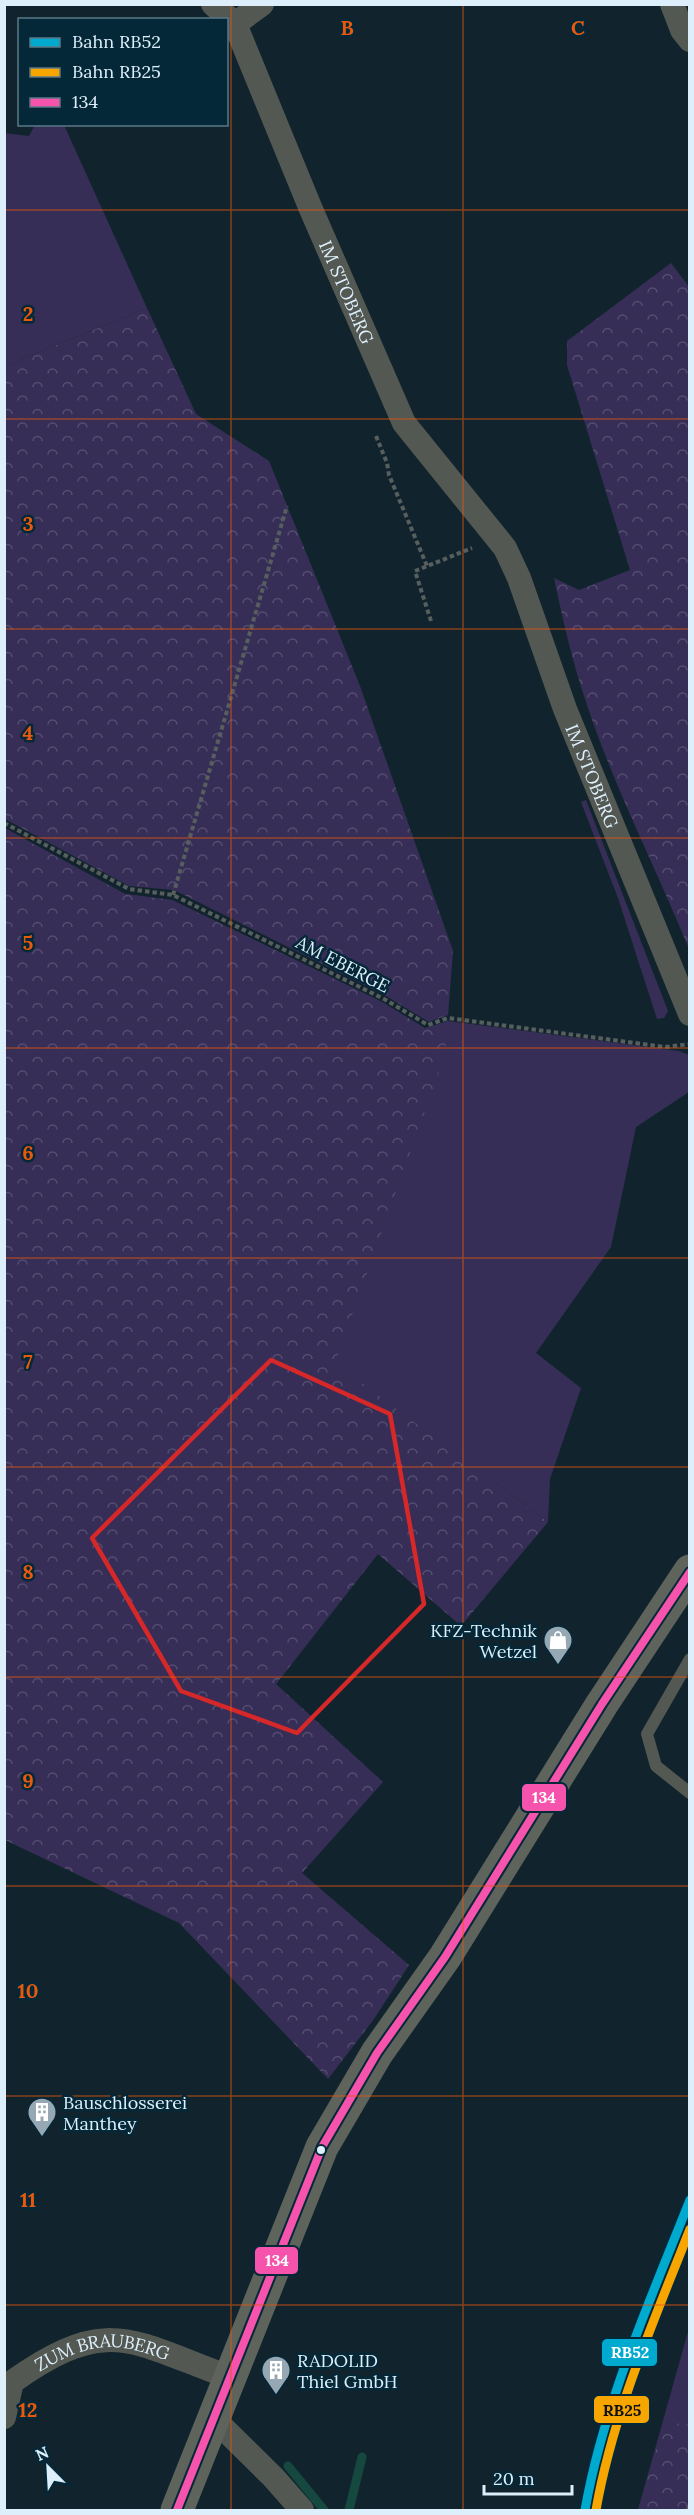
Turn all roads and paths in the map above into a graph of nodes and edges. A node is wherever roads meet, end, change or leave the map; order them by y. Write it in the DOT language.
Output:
graph roads {
  1 [pos="213,4"];
  2 [pos="262,4"];
  3 [pos="672,4"];
  4 [pos="235,24"];
  5 [pos="690,40"];
  6 [pos="376,436"];
  7 [pos="287,506"];
  8 [pos="497,538"];
  9 [pos="427,566"];
  10 [pos="431,621"];
  11 [pos="4,823"];
  12 [pos="173,895"];
  13 [pos="690,1014"];
  14 [pos="690,1044"];
  15 [pos="690,1571"];
  16 [pos="690,1659"];
  17 [pos="690,1793"];
  18 [pos="229,2377"];
  19 [pos="4,2417"];
  20 [pos="212,2417"];
  21 [pos="690,2503"];
  22 [pos="177,2511"];
  23 [pos="302,2511"];
  24 [pos="688,2511"];
  1 -- 4 [label="street, IM STOBERG"];
  2 -- 4 [label="street"];
  3 -- 5 [label="street"];
  4 -- 8 [label="street, IM STOBERG"];
  6 -- 9 [label="path"];
  7 -- 12 [label="path"];
  8 -- 9 [label="path"];
  8 -- 13 [label="street, IM STOBERG"];
  9 -- 10 [label="path"];
  11 -- 12 [label="path, AM EBERGE"];
  12 -- 14 [label="path, AM EBERGE"];
  15 -- 18 [label="main road"];
  16 -- 17 [label="lane"];
  18 -- 19 [label="street, ZUM BRAUBERG"];
  18 -- 20 [label="main road"];
  20 -- 22 [label="main road"];
  20 -- 23 [label="street"];
  21 -- 24 [label="path"];
}
